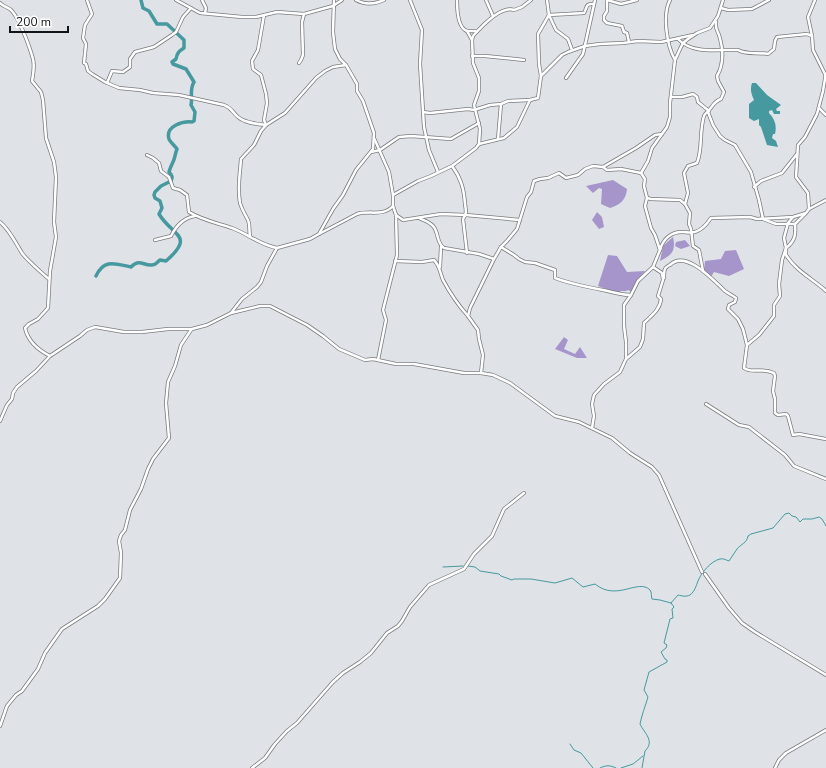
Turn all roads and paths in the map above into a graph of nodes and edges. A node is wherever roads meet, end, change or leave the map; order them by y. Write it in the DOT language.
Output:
graph roads {
  1 [pos="87,0"];
  2 [pos="176,0"];
  3 [pos="202,0"];
  4 [pos="334,0"];
  5 [pos="342,0"];
  6 [pos="356,0"];
  7 [pos="384,0"];
  8 [pos="410,0"];
  9 [pos="457,0"];
  10 [pos="486,0"];
  11 [pos="531,0"];
  12 [pos="547,0"];
  13 [pos="600,0"];
  14 [pos="607,0"];
  15 [pos="637,0"];
  16 [pos="670,0"];
  17 [pos="723,0"];
  18 [pos="769,0"];
  19 [pos="815,0"];
  20 [pos="594,2"];
  21 [pos="0,3"];
  22 [pos="333,6"];
  23 [pos="191,8"];
  24 [pos="721,8"];
  25 [pos="205,13"];
  26 [pos="304,14"];
  27 [pos="264,15"];
  28 [pos="549,15"];
  29 [pos="493,16"];
  30 [pos="716,21"];
  31 [pos="467,31"];
  32 [pos="478,31"];
  33 [pos="697,33"];
  34 [pos="812,36"];
  35 [pos="678,39"];
  36 [pos="472,40"];
  37 [pos="669,40"];
  38 [pos="629,42"];
  39 [pos="683,43"];
  40 [pos="585,46"];
  41 [pos="722,49"];
  42 [pos="572,50"];
  43 [pos="472,56"];
  44 [pos="524,60"];
  45 [pos="675,60"];
  46 [pos="299,63"];
  47 [pos="346,65"];
  48 [pos="541,76"];
  49 [pos="566,78"];
  50 [pos="826,79"];
  51 [pos="107,83"];
  52 [pos="672,97"];
  53 [pos="530,100"];
  54 [pos="501,104"];
  55 [pos="819,108"];
  56 [pos="474,110"];
  57 [pos="709,111"];
  58 [pos="423,112"];
  59 [pos="826,114"];
  60 [pos="479,123"];
  61 [pos="266,125"];
  62 [pos="662,134"];
  63 [pos="426,137"];
  64 [pos="374,138"];
  65 [pos="498,139"];
  66 [pos="479,144"];
  67 [pos="380,150"];
  68 [pos="371,152"];
  69 [pos="797,154"];
  70 [pos="146,155"];
  71 [pos="452,166"];
  72 [pos="603,167"];
  73 [pos="438,172"];
  74 [pos="641,174"];
  75 [pos="754,187"];
  76 [pos="393,195"];
  77 [pos="647,198"];
  78 [pos="826,200"];
  79 [pos="685,204"];
  80 [pos="393,206"];
  81 [pos="809,209"];
  82 [pos="806,213"];
  83 [pos="396,215"];
  84 [pos="466,215"];
  85 [pos="196,216"];
  86 [pos="793,217"];
  87 [pos="417,218"];
  88 [pos="763,219"];
  89 [pos="520,220"];
  90 [pos="0,222"];
  91 [pos="788,223"];
  92 [pos="795,224"];
  93 [pos="692,233"];
  94 [pos="319,234"];
  95 [pos="250,236"];
  96 [pos="155,240"];
  97 [pos="441,246"];
  98 [pos="501,247"];
  99 [pos="277,248"];
  100 [pos="786,248"];
  101 [pos="660,250"];
  102 [pos="467,252"];
  103 [pos="494,259"];
  104 [pos="395,262"];
  105 [pos="652,267"];
  106 [pos="439,268"];
  107 [pos="703,271"];
  108 [pos="49,279"];
  109 [pos="663,280"];
  110 [pos="826,291"];
  111 [pos="631,295"];
  112 [pos="231,313"];
  113 [pos="468,316"];
  114 [pos="192,329"];
  115 [pos="747,345"];
  116 [pos="50,356"];
  117 [pos="626,359"];
  118 [pos="378,360"];
  119 [pos="481,373"];
  120 [pos="706,404"];
  121 [pos="0,421"];
  122 [pos="592,428"];
  123 [pos="826,439"];
  124 [pos="826,479"];
  125 [pos="524,493"];
  126 [pos="826,676"];
  127 [pos="0,726"];
  128 [pos="826,730"];
  129 [pos="252,768"];
  130 [pos="775,768"];
  1 -- 51 [label="street"];
  2 -- 23 [label="street"];
  3 -- 25 [label="street"];
  4 -- 22 [label="street"];
  5 -- 22 [label="street"];
  6 -- 7 [label="street"];
  8 -- 58 [label="street"];
  9 -- 31 [label="street"];
  10 -- 29 [label="street"];
  11 -- 29 [label="street"];
  12 -- 28 [label="street"];
  13 -- 20 [label="street"];
  14 -- 15 [label="street"];
  14 -- 38 [label="street"];
  16 -- 37 [label="street"];
  17 -- 24 [label="street"];
  18 -- 24 [label="street"];
  19 -- 34 [label="street"];
  20 -- 28 [label="street"];
  20 -- 40 [label="street"];
  21 -- 108 [label="street"];
  22 -- 26 [label="street"];
  22 -- 47 [label="street"];
  23 -- 25 [label="street"];
  23 -- 51 [label="street"];
  24 -- 30 [label="street"];
  25 -- 27 [label="street"];
  26 -- 27 [label="street"];
  26 -- 46 [label="street"];
  27 -- 61 [label="street"];
  28 -- 42 [label="street"];
  28 -- 48 [label="street"];
  29 -- 32 [label="street"];
  30 -- 33 [label="street"];
  30 -- 41 [label="street"];
  31 -- 32 [label="street"];
  31 -- 36 [label="street"];
  32 -- 36 [label="street"];
  33 -- 35 [label="street"];
  33 -- 39 [label="street"];
  34 -- 41 [label="street"];
  34 -- 50 [label="street"];
  35 -- 37 [label="street"];
  35 -- 39 [label="street"];
  36 -- 43 [label="street"];
  37 -- 38 [label="street"];
  37 -- 45 [label="street"];
  38 -- 40 [label="street"];
  39 -- 41 [label="street"];
  39 -- 45 [label="street"];
  40 -- 42 [label="street"];
  40 -- 49 [label="street"];
  41 -- 57 [label="street"];
  42 -- 48 [label="street"];
  43 -- 44 [label="street"];
  43 -- 56 [label="street"];
  45 -- 52 [label="street"];
  47 -- 61 [label="street"];
  47 -- 64 [label="street"];
  48 -- 53 [label="street"];
  50 -- 55 [label="street"];
  51 -- 61 [label="street"];
  52 -- 57 [label="street"];
  52 -- 62 [label="street"];
  53 -- 54 [label="street"];
  53 -- 65 [label="street"];
  54 -- 56 [label="street"];
  54 -- 65 [label="street"];
  55 -- 59 [label="street"];
  55 -- 69 [label="street"];
  56 -- 58 [label="street"];
  56 -- 60 [label="street"];
  57 -- 75 [label="street"];
  57 -- 79 [label="street"];
  58 -- 63 [label="street"];
  60 -- 63 [label="street"];
  60 -- 66 [label="street"];
  61 -- 95 [label="street"];
  62 -- 72 [label="street"];
  62 -- 74 [label="street"];
  63 -- 67 [label="street"];
  63 -- 73 [label="street"];
  64 -- 67 [label="street"];
  64 -- 68 [label="street"];
  65 -- 66 [label="street"];
  66 -- 71 [label="street"];
  67 -- 68 [label="street"];
  67 -- 76 [label="street"];
  68 -- 94 [label="street"];
  69 -- 75 [label="street"];
  69 -- 81 [label="street"];
  70 -- 85 [label="street"];
  71 -- 73 [label="street"];
  71 -- 84 [label="street"];
  72 -- 74 [label="street"];
  72 -- 89 [label="street"];
  73 -- 76 [label="street"];
  74 -- 77 [label="street"];
  75 -- 88 [label="street"];
  76 -- 80 [label="street"];
  77 -- 79 [label="street"];
  77 -- 101 [label="street"];
  78 -- 81 [label="street"];
  79 -- 93 [label="street"];
  80 -- 83 [label="street"];
  80 -- 94 [label="street"];
  81 -- 82 [label="street"];
  82 -- 86 [label="street"];
  82 -- 92 [label="street"];
  83 -- 87 [label="street"];
  83 -- 104 [label="street"];
  84 -- 87 [label="street"];
  84 -- 89 [label="street"];
  84 -- 102 [label="street"];
  85 -- 95 [label="street"];
  85 -- 96 [label="street"];
  86 -- 88 [label="street"];
  86 -- 91 [label="street"];
  87 -- 97 [label="street"];
  88 -- 91 [label="street"];
  88 -- 93 [label="street"];
  89 -- 98 [label="street"];
  90 -- 108 [label="street"];
  91 -- 92 [label="street"];
  91 -- 100 [label="street"];
  92 -- 100 [label="street"];
  93 -- 101 [label="street"];
  93 -- 107 [label="street"];
  94 -- 99 [label="street"];
  95 -- 99 [label="street"];
  97 -- 102 [label="street"];
  97 -- 106 [label="street"];
  98 -- 103 [label="street"];
  98 -- 111 [label="street"];
  99 -- 112 [label="street"];
  100 -- 110 [label="street"];
  100 -- 115 [label="street"];
  101 -- 105 [label="street"];
  102 -- 103 [label="street"];
  103 -- 113 [label="street"];
  104 -- 106 [label="street"];
  104 -- 118 [label="street"];
  105 -- 109 [label="street"];
  105 -- 111 [label="street"];
  106 -- 113 [label="street"];
  107 -- 109 [label="street"];
  107 -- 115 [label="street"];
  108 -- 116 [label="street"];
  109 -- 117 [label="street"];
  111 -- 117 [label="street"];
  112 -- 114 [label="street"];
  112 -- 118 [label="street"];
  113 -- 119 [label="street"];
  114 -- 116 [label="street"];
  114 -- 127 [label="street"];
  115 -- 123 [label="street"];
  116 -- 121 [label="street"];
  117 -- 122 [label="street"];
  118 -- 119 [label="street"];
  119 -- 122 [label="street"];
  120 -- 124 [label="street"];
  122 -- 126 [label="street"];
  125 -- 129 [label="street"];
  128 -- 130 [label="street"];
}
